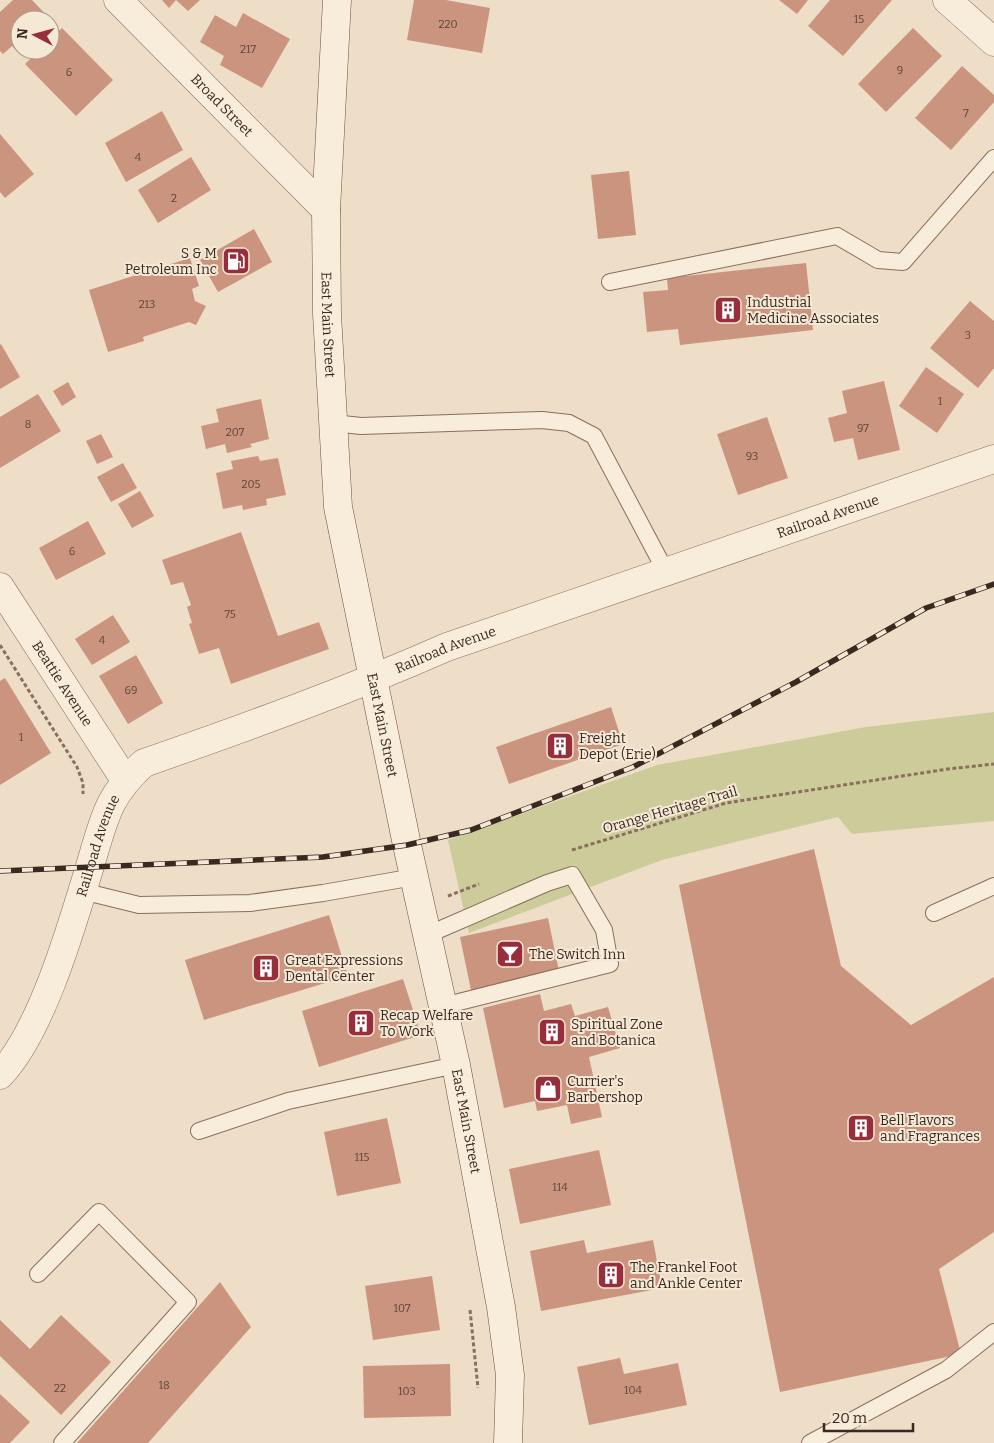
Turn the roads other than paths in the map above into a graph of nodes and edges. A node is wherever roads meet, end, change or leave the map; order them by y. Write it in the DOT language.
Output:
graph roads {
  1 [pos="118,0"];
  2 [pos="337,0"];
  3 [pos="948,0"];
  4 [pos="994,42"];
  5 [pos="994,158"];
  6 [pos="326,210"];
  7 [pos="610,282"];
  8 [pos="333,423"];
  9 [pos="991,457"];
  10 [pos="666,572"];
  11 [pos="0,587"];
  12 [pos="374,680"];
  13 [pos="125,780"];
  14 [pos="414,877"];
  15 [pos="994,886"];
  16 [pos="82,891"];
  17 [pos="934,913"];
  18 [pos="427,935"];
  19 [pos="443,1006"];
  20 [pos="456,1065"];
  21 [pos="0,1075"];
  22 [pos="199,1131"];
  23 [pos="38,1274"];
  24 [pos="994,1332"];
  25 [pos="62,1443"];
  26 [pos="508,1443"];
  27 [pos="810,1443"];
  1 -- 6 [label="street, Broad Street"];
  2 -- 6 [label="street, East Main Street"];
  3 -- 4 [label="street"];
  5 -- 7 [label="lane"];
  6 -- 8 [label="street, East Main Street"];
  8 -- 10 [label="lane"];
  8 -- 12 [label="street, East Main Street"];
  9 -- 10 [label="street, Railroad Avenue"];
  10 -- 12 [label="street, Railroad Avenue"];
  11 -- 13 [label="street, Beattie Avenue"];
  12 -- 13 [label="street, Railroad Avenue"];
  12 -- 14 [label="street, East Main Street"];
  13 -- 16 [label="street, Railroad Avenue"];
  14 -- 16 [label="lane"];
  14 -- 18 [label="street, East Main Street"];
  15 -- 17 [label="lane"];
  16 -- 21 [label="street, Railroad Avenue"];
  18 -- 19 [label="street, East Main Street"];
  18 -- 19 [label="lane"];
  19 -- 20 [label="street, East Main Street"];
  20 -- 22 [label="lane"];
  20 -- 26 [label="street, East Main Street"];
  23 -- 25 [label="lane"];
  24 -- 27 [label="lane"];
}
